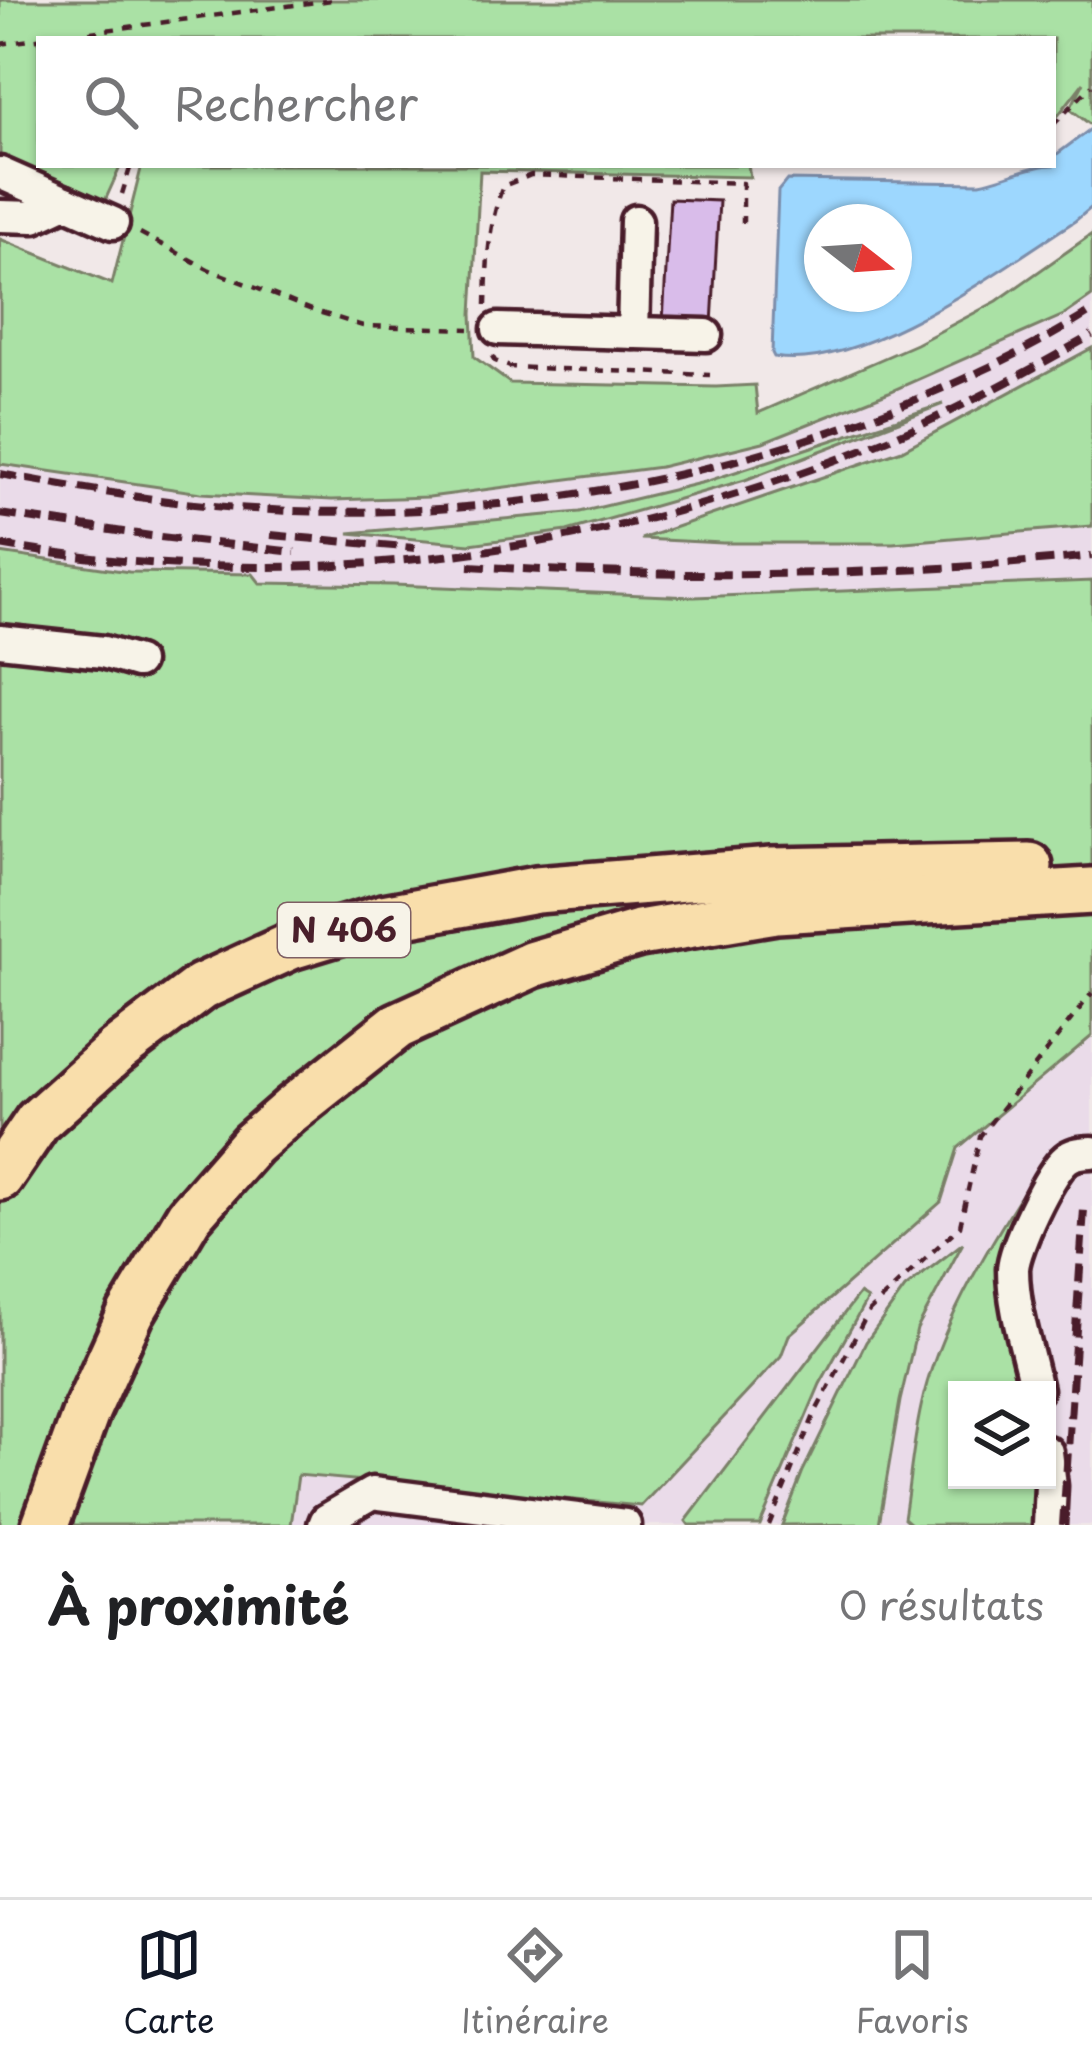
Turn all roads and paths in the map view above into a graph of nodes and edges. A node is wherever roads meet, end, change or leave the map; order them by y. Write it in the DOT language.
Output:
graph roads {
  1 [pos="332,0"];
  2 [pos="60,36"];
  3 [pos="36,39"];
  4 [pos="0,44"];
  5 [pos="1092,85"];
  6 [pos="1056,122"];
  7 [pos="0,173"];
  8 [pos="66,202"];
  9 [pos="0,216"];
  10 [pos="636,220"];
  11 [pos="113,223"];
  12 [pos="743,224"];
  13 [pos="492,329"];
  14 [pos="633,333"];
  15 [pos="706,335"];
  16 [pos="710,376"];
  17 [pos="0,640"];
  18 [pos="137,662"];
  19 [pos="1082,878"];
  20 [pos="1092,994"];
  21 [pos="1092,1152"];
  22 [pos="0,1177"];
  23 [pos="1034,1381"];
  24 [pos="1051,1489"];
  25 [pos="45,1525"];
  26 [pos="324,1525"];
  27 [pos="625,1525"];
  28 [pos="769,1525"];
  29 [pos="1049,1525"];
  1 -- 2 [label="path"];
  3 -- 4 [label="path"];
  5 -- 6 [label="path"];
  7 -- 8 [label="lane"];
  8 -- 9 [label="lane"];
  8 -- 11 [label="lane"];
  10 -- 14 [label="lane"];
  11 -- 13 [label="path"];
  12 -- 13 [label="path"];
  13 -- 14 [label="lane"];
  13 -- 16 [label="path"];
  14 -- 15 [label="lane"];
  17 -- 18 [label="lane"];
  19 -- 22 [label="highway, N 406"];
  19 -- 25 [label="highway, N 406"];
  20 -- 28 [label="path"];
  21 -- 23 [label="lane"];
  24 -- 29 [label="lane"];
  26 -- 27 [label="lane"];
}
